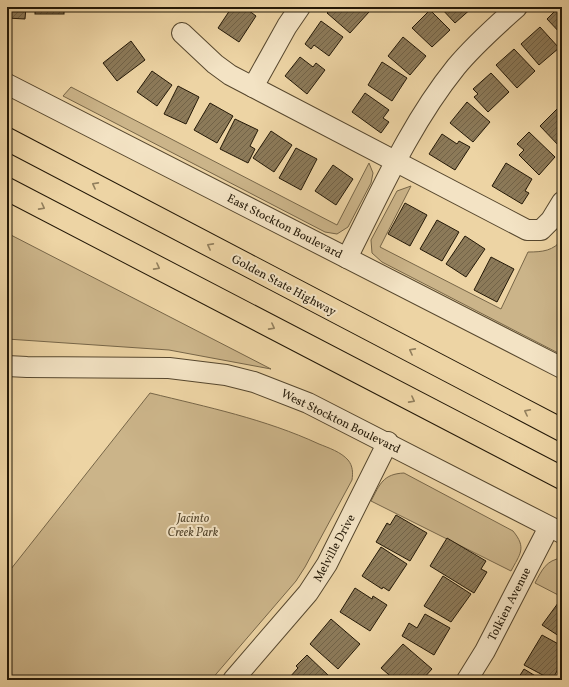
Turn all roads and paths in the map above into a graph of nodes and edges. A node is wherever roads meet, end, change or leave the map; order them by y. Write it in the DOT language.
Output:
graph roads {
  1 [pos="300,7"];
  2 [pos="516,7"];
  3 [pos="182,33"];
  4 [pos="7,84"];
  5 [pos="253,87"];
  6 [pos="7,139"];
  7 [pos="396,161"];
  8 [pos="7,189"];
  9 [pos="562,202"];
  10 [pos="347,258"];
  11 [pos="7,366"];
  12 [pos="562,368"];
  13 [pos="562,430"];
  14 [pos="388,442"];
  15 [pos="562,478"];
  16 [pos="555,530"];
  17 [pos="233,680"];
  18 [pos="466,680"];
  1 -- 5 [label="street"];
  2 -- 7 [label="street"];
  3 -- 5 [label="street"];
  4 -- 10 [label="street, East Stockton Boulevard"];
  5 -- 7 [label="street"];
  13 -- 6 [label="highway, Golden State Highway, one-way"];
  7 -- 9 [label="street"];
  7 -- 10 [label="street"];
  8 -- 15 [label="highway, one-way"];
  10 -- 12 [label="street, East Stockton Boulevard"];
  11 -- 14 [label="street, West Stockton Boulevard"];
  14 -- 16 [label="street, West Stockton Boulevard"];
  14 -- 17 [label="street, Melville Drive"];
  16 -- 18 [label="street, Tolkien Avenue"];
}
